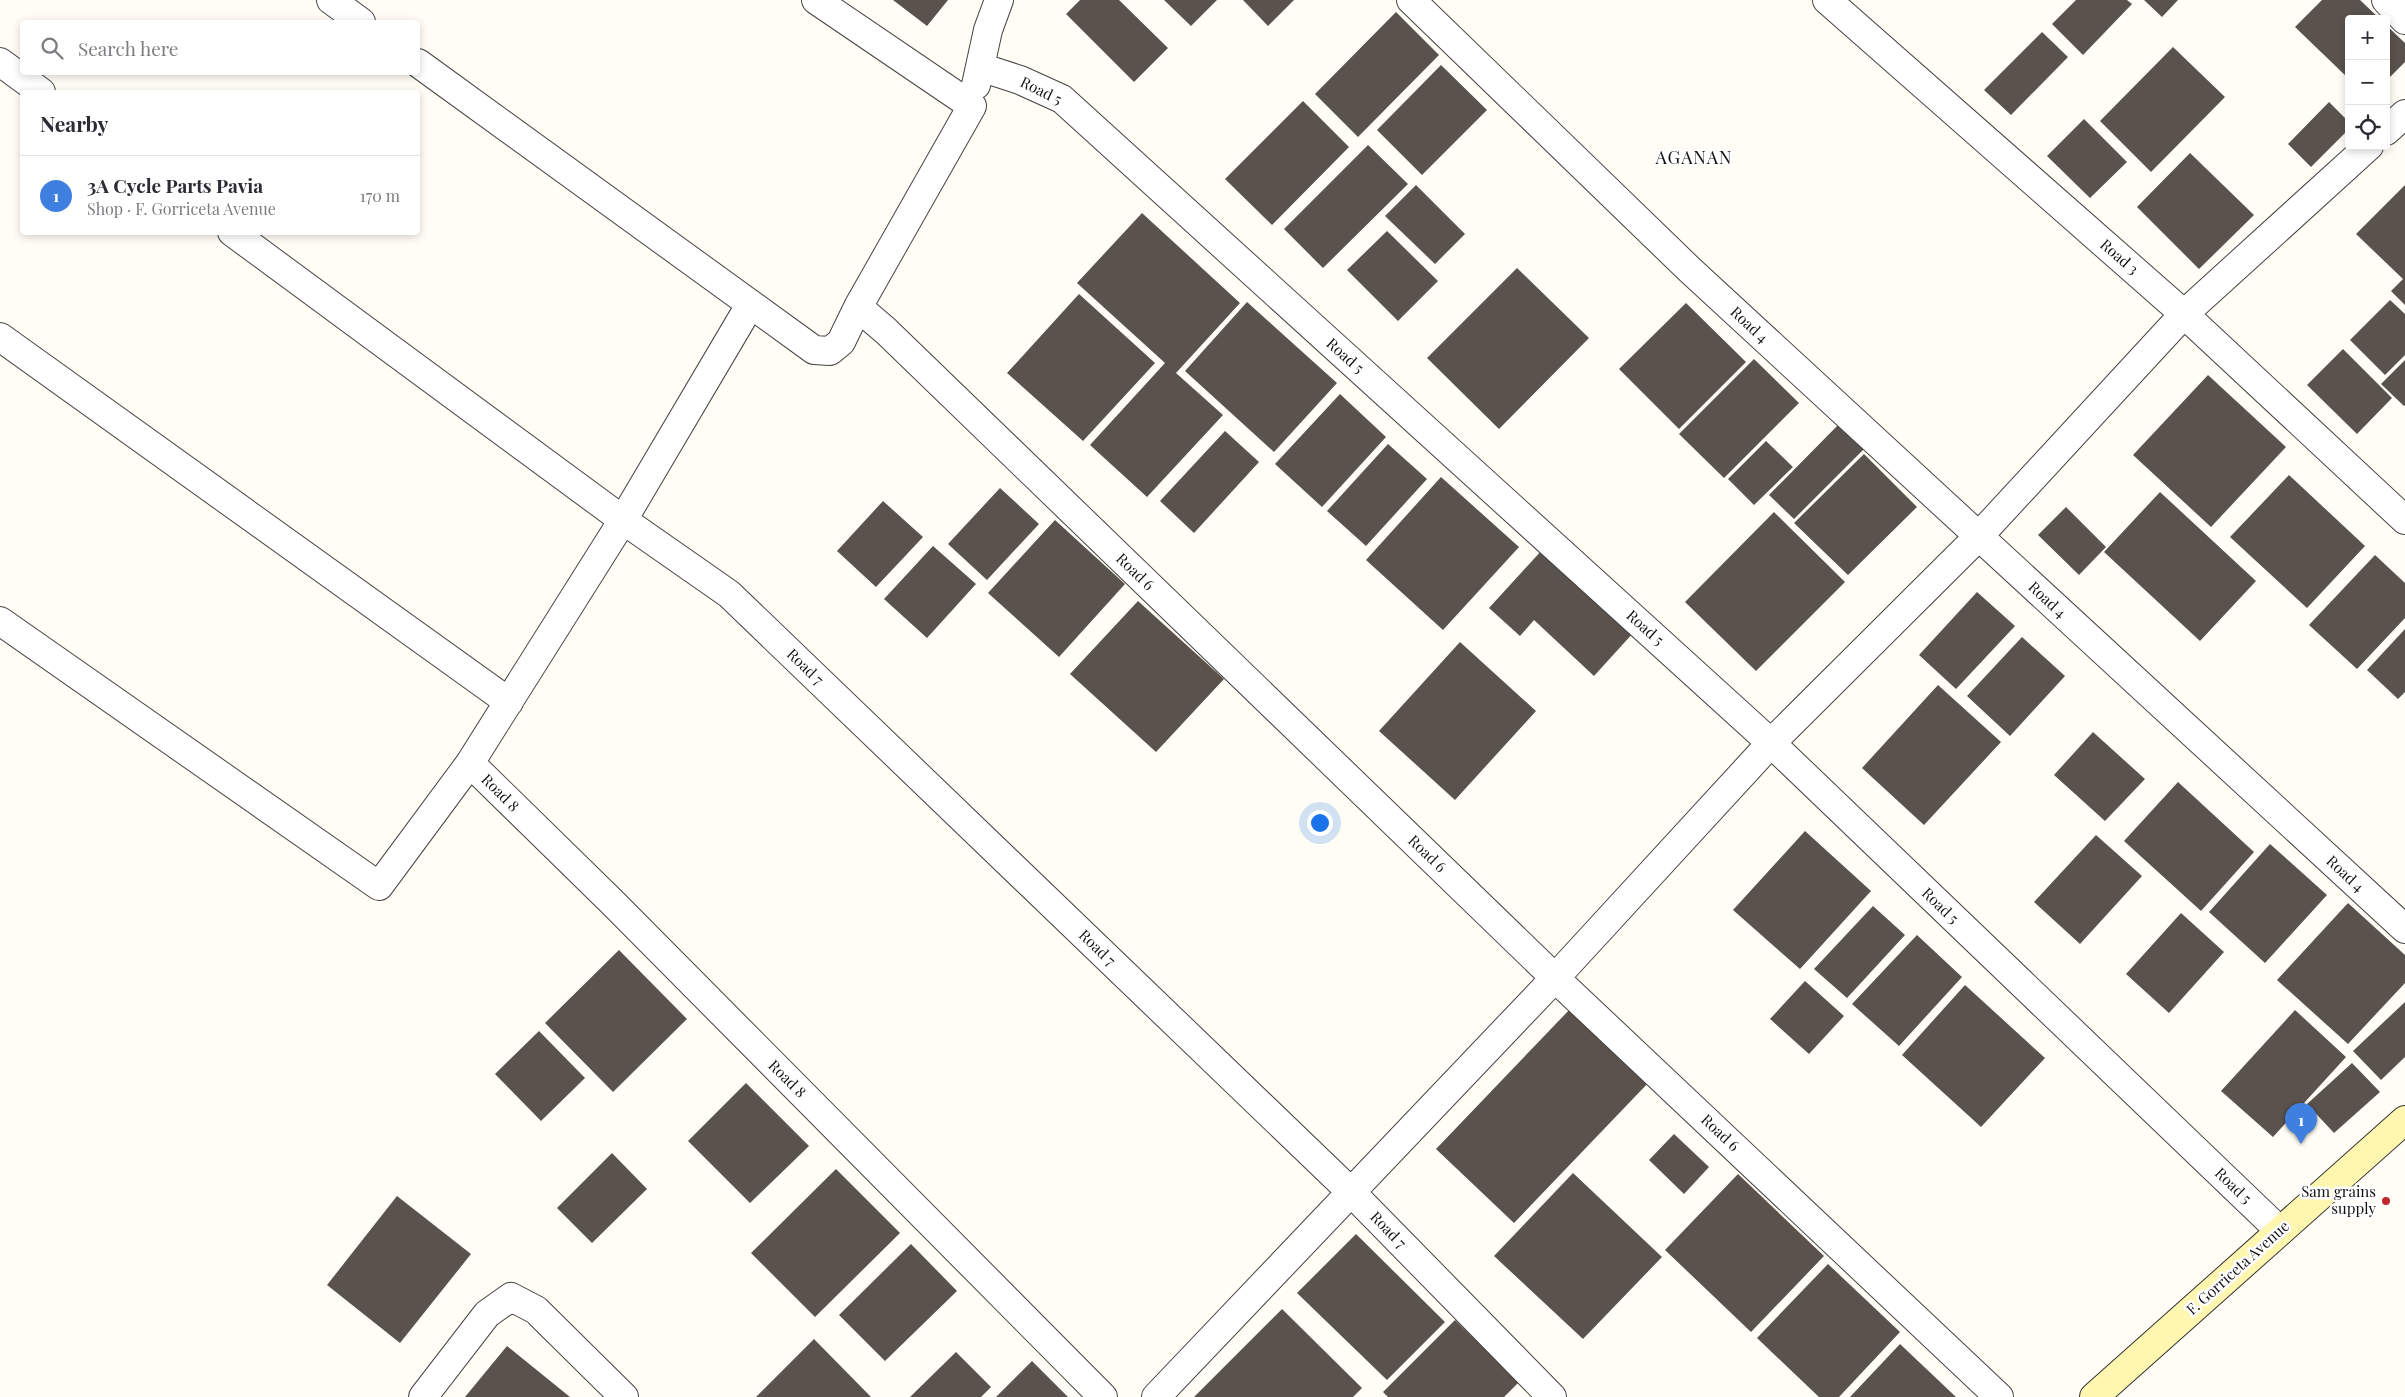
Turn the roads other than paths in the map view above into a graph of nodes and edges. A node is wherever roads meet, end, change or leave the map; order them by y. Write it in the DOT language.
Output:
graph roads {
  1 [pos="330,0"];
  2 [pos="816,0"];
  3 [pos="999,0"];
  4 [pos="1411,0"];
  5 [pos="1827,0"];
  6 [pos="2386,0"];
  7 [pos="359,20"];
  8 [pos="2405,20"];
  9 [pos="0,62"];
  10 [pos="420,64"];
  11 [pos="980,67"];
  12 [pos="38,90"];
  13 [pos="972,106"];
  14 [pos="2405,114"];
  15 [pos="2390,127"];
  16 [pos="2365,150"];
  17 [pos="236,235"];
  18 [pos="750,305"];
  19 [pos="858,306"];
  20 [pos="2184,314"];
  21 [pos="0,337"];
  22 [pos="623,520"];
  23 [pos="2405,520"];
  24 [pos="1978,537"];
  25 [pos="0,621"];
  26 [pos="509,702"];
  27 [pos="1771,743"];
  28 [pos="470,763"];
  29 [pos="2405,929"];
  30 [pos="1555,978"];
  31 [pos="2405,1120"];
  32 [pos="1351,1192"];
  33 [pos="2280,1231"];
  34 [pos="422,1397"];
  35 [pos="624,1397"];
  36 [pos="1103,1397"];
  37 [pos="1156,1397"];
  38 [pos="1552,1397"];
  39 [pos="1999,1397"];
  40 [pos="2094,1397"];
  1 -- 7 [label="street"];
  2 -- 13 [label="street"];
  3 -- 11 [label="street"];
  4 -- 24 [label="street, Road 4"];
  5 -- 20 [label="street, Road 3"];
  6 -- 8 [label="street"];
  9 -- 12 [label="street"];
  10 -- 18 [label="street"];
  11 -- 13 [label="street"];
  11 -- 27 [label="street, Road 5"];
  13 -- 19 [label="street"];
  14 -- 15 [label="street"];
  16 -- 20 [label="street"];
  17 -- 22 [label="street, Road 7"];
  18 -- 19 [label="street"];
  18 -- 22 [label="street"];
  19 -- 30 [label="street, Road 6"];
  20 -- 23 [label="street, Road 3"];
  20 -- 24 [label="street"];
  21 -- 26 [label="street"];
  22 -- 26 [label="street"];
  22 -- 32 [label="street, Road 7"];
  24 -- 27 [label="street"];
  24 -- 29 [label="street, Road 4"];
  25 -- 28 [label="street"];
  26 -- 28 [label="street"];
  27 -- 30 [label="street"];
  27 -- 33 [label="street, Road 5"];
  28 -- 36 [label="street, Road 8"];
  30 -- 32 [label="street"];
  30 -- 39 [label="street, Road 6"];
  31 -- 33 [label="main road, F. Gorriceta Avenue"];
  32 -- 37 [label="street"];
  32 -- 38 [label="street, Road 7"];
  33 -- 40 [label="main road, F. Gorriceta Avenue"];
  34 -- 35 [label="street"];
}
